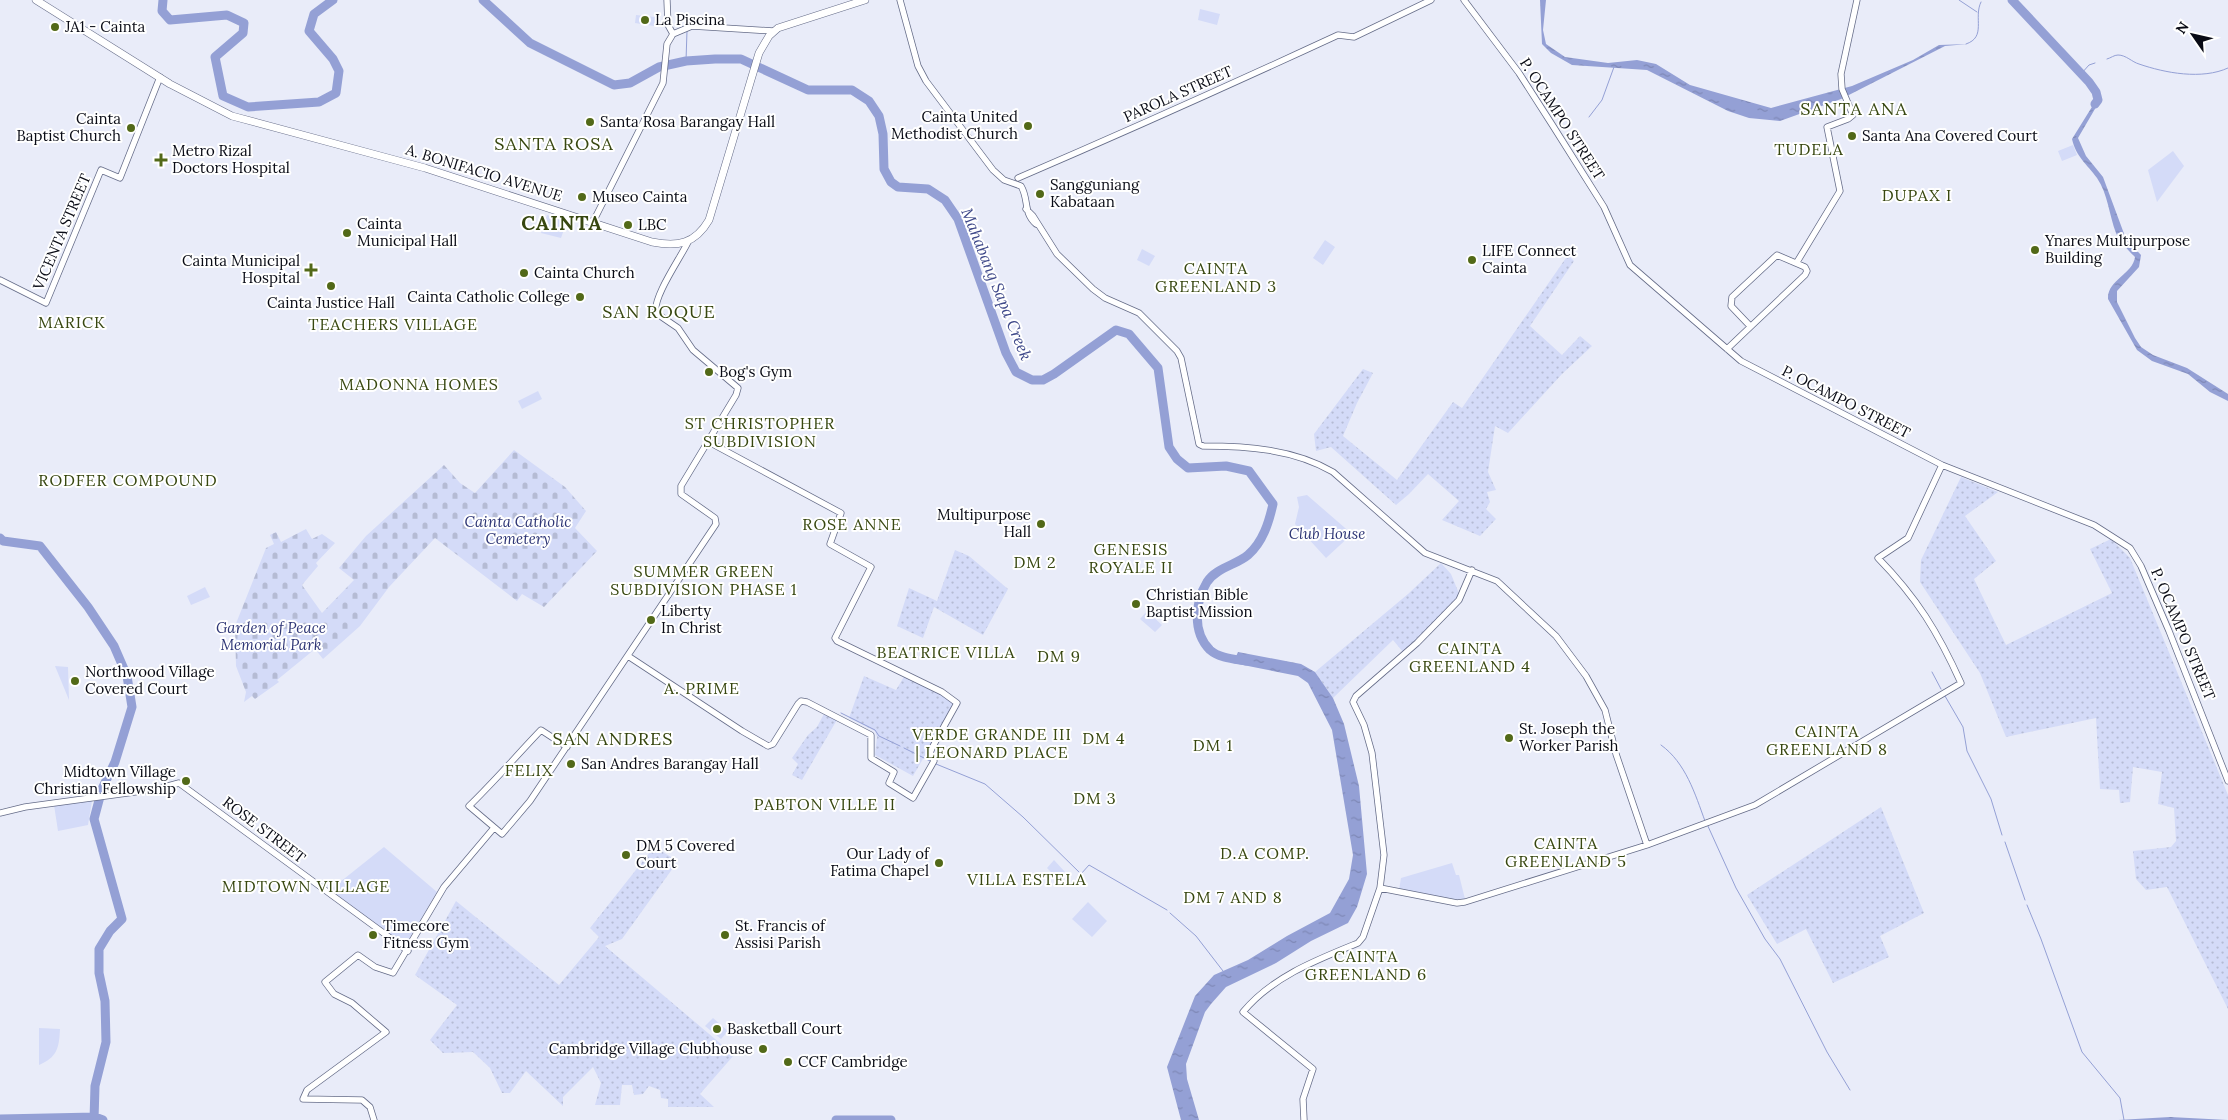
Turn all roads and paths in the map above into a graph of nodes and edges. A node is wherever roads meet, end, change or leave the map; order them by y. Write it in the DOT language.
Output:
graph roads {
  1 [pos="36,0"];
  2 [pos="667,0"];
  3 [pos="865,0"];
  4 [pos="900,0"];
  5 [pos="1431,0"];
  6 [pos="1464,0"];
  7 [pos="1857,0"];
  8 [pos="774,31"];
  9 [pos="672,34"];
  10 [pos="160,77"];
  11 [pos="1018,178"];
  12 [pos="593,222"];
  13 [pos="688,242"];
  14 [pos="1797,262"];
  15 [pos="0,280"];
  16 [pos="1750,326"];
  17 [pos="1727,350"];
  18 [pos="707,441"];
  19 [pos="1942,465"];
  20 [pos="1472,570"];
  21 [pos="628,656"];
  22 [pos="566,747"];
  23 [pos="2228,781"];
  24 [pos="0,813"];
  25 [pos="493,828"];
  26 [pos="1647,846"];
  27 [pos="1380,888"];
  28 [pos="408,951"];
  29 [pos="374,1120"];
  30 [pos="1304,1120"];
  1 -- 10 [label="main road, A. BONIFACIO AVENUE"];
  2 -- 9 [label="street"];
  3 -- 8 [label="main road"];
  4 -- 20 [label="street"];
  5 -- 11 [label="street, PAROLA STREET"];
  6 -- 17 [label="street, P. OCAMPO STREET"];
  7 -- 14 [label="street"];
  8 -- 9 [label="street"];
  8 -- 13 [label="main road"];
  9 -- 12 [label="street"];
  10 -- 12 [label="main road, A. BONIFACIO AVENUE"];
  10 -- 15 [label="street, VICENTA STREET"];
  12 -- 13 [label="main road, A. BONIFACIO AVENUE"];
  13 -- 18 [label="street"];
  14 -- 16 [label="street"];
  14 -- 16 [label="street"];
  16 -- 17 [label="street"];
  17 -- 19 [label="street, P. OCAMPO STREET"];
  18 -- 21 [label="street"];
  18 -- 21 [label="street"];
  19 -- 23 [label="street, P. OCAMPO STREET"];
  19 -- 26 [label="street"];
  20 -- 26 [label="street"];
  20 -- 27 [label="street"];
  21 -- 22 [label="street"];
  22 -- 25 [label="street"];
  22 -- 25 [label="street"];
  24 -- 28 [label="street, ROSE STREET"];
  25 -- 28 [label="street"];
  26 -- 27 [label="street"];
  27 -- 30 [label="street"];
  28 -- 29 [label="street"];
}
